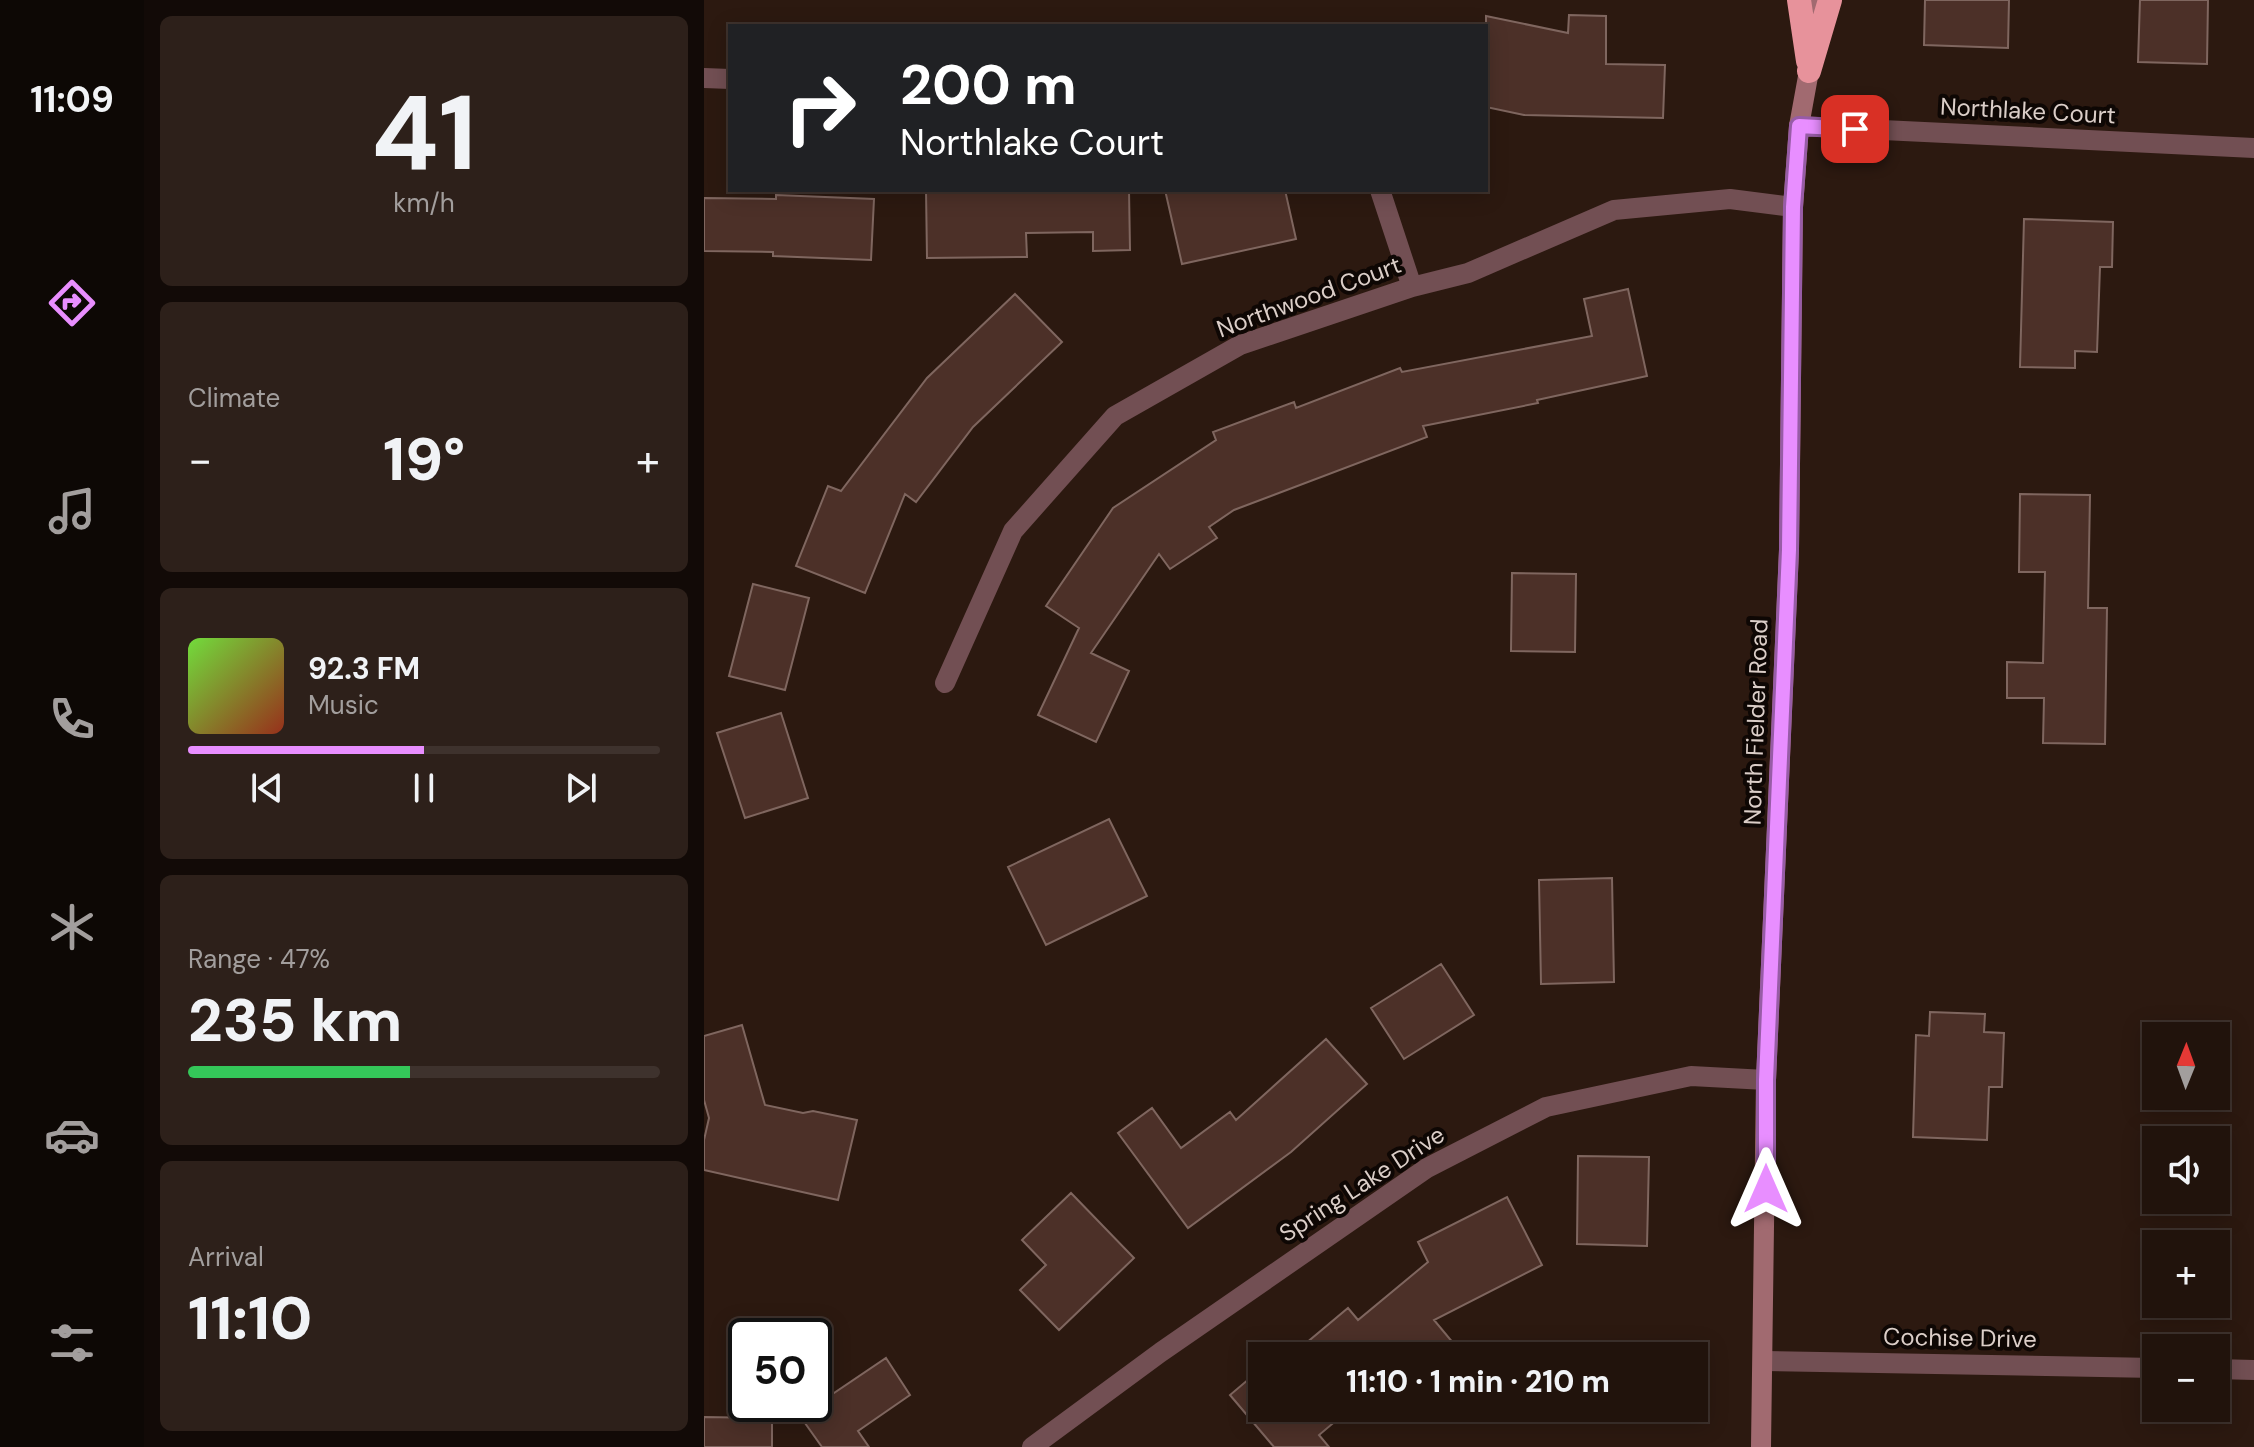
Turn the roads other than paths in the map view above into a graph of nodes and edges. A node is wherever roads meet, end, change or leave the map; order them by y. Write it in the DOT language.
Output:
graph roads {
  1 [pos="1799,0"];
  2 [pos="1815,0"];
  3 [pos="1830,0"];
  4 [pos="1809,71"];
  5 [pos="704,78"];
  6 [pos="728,79"];
  7 [pos="1799,126"];
  8 [pos="2254,148"];
  9 [pos="1381,192"];
  10 [pos="1793,207"];
  11 [pos="1412,287"];
  12 [pos="945,683"];
  13 [pos="1766,1080"];
  14 [pos="1764,1361"];
  15 [pos="2142,1368"];
  16 [pos="2230,1369"];
  17 [pos="2254,1370"];
  18 [pos="1032,1447"];
  19 [pos="1761,1447"];
  1 -- 4 [label="highway"];
  2 -- 4 [label="main road, North Fielder Road"];
  3 -- 4 [label="highway"];
  4 -- 7 [label="main road, North Fielder Road"];
  5 -- 6 [label="street"];
  7 -- 8 [label="street, Northlake Court"];
  7 -- 10 [label="main road, North Fielder Road"];
  9 -- 11 [label="street"];
  10 -- 11 [label="street, Northwood Court"];
  10 -- 13 [label="main road, North Fielder Road"];
  11 -- 12 [label="street, Northwood Court"];
  13 -- 14 [label="main road, North Fielder Road"];
  13 -- 18 [label="street, Spring Lake Drive"];
  14 -- 15 [label="street, Cochise Drive"];
  14 -- 19 [label="main road, North Fielder Road"];
  16 -- 17 [label="street"];
}
